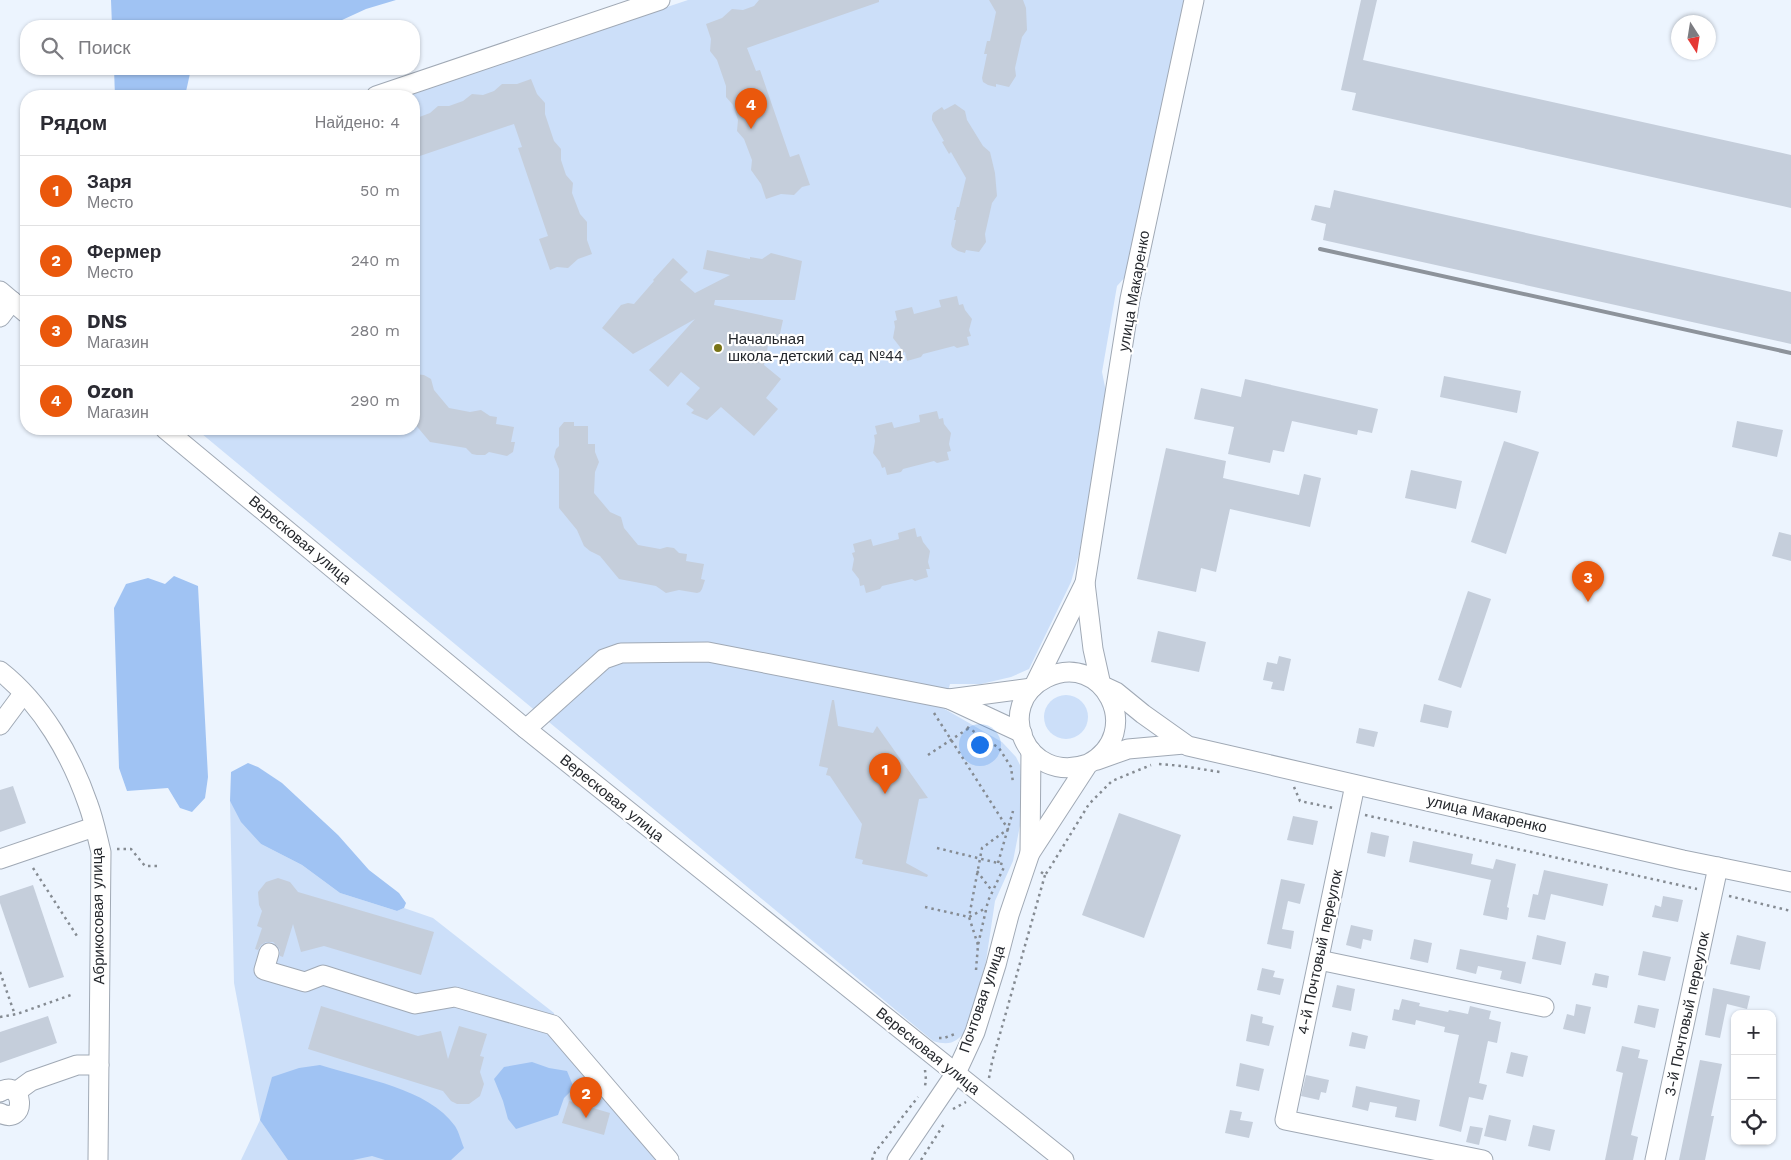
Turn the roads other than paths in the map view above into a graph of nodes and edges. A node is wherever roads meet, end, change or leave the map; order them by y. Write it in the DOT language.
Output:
graph roads {
  1 [pos="660,0"];
  2 [pos="1194,0"];
  3 [pos="394,90"];
  4 [pos="13,302"];
  5 [pos="0,317"];
  6 [pos="172,435"];
  7 [pos="1085,584"];
  8 [pos="0,671"];
  9 [pos="1101,685"];
  10 [pos="1033,686"];
  11 [pos="23,694"];
  12 [pos="944,706"];
  13 [pos="0,725"];
  14 [pos="526,729"];
  15 [pos="1022,733"];
  16 [pos="1184,744"];
  17 [pos="1031,751"];
  18 [pos="1091,763"];
  19 [pos="1355,784"];
  20 [pos="94,827"];
  21 [pos="0,859"];
  22 [pos="1033,861"];
  23 [pos="1718,867"];
  24 [pos="1791,882"];
  25 [pos="269,953"];
  26 [pos="1319,960"];
  27 [pos="1544,1007"];
  28 [pos="99,1065"];
  29 [pos="956,1073"];
  30 [pos="8,1092"];
  31 [pos="0,1113"];
  32 [pos="98,1160"];
  33 [pos="669,1160"];
  34 [pos="897,1160"];
  35 [pos="1064,1160"];
  36 [pos="1483,1160"];
  37 [pos="1655,1160"];
  1 -- 3 [label="street"];
  2 -- 7 [label="street, улица Макаренко"];
  4 -- 5 [label="street"];
  6 -- 14 [label="street, Вересковая улица"];
  7 -- 9 [label="street, улица Макаренко"];
  7 -- 10 [label="street, улица Макаренко"];
  8 -- 11 [label="street, Абрикосовая улица"];
  9 -- 10 [label="street"];
  9 -- 16 [label="street, улица Макаренко"];
  9 -- 18 [label="street"];
  10 -- 12 [label="street"];
  10 -- 15 [label="street"];
  11 -- 13 [label="street"];
  11 -- 20 [label="street, Абрикосовая улица"];
  12 -- 14 [label="street"];
  12 -- 15 [label="street"];
  14 -- 29 [label="street, Вересковая улица"];
  15 -- 17 [label="street"];
  16 -- 18 [label="street, улица Макаренко"];
  16 -- 19 [label="street, улица Макаренко"];
  17 -- 18 [label="street"];
  17 -- 22 [label="street, Почтовая улица"];
  18 -- 22 [label="street, Почтовая улица"];
  19 -- 23 [label="street, улица Макаренко"];
  19 -- 26 [label="street, 4-й Почтовый переулок"];
  20 -- 21 [label="street"];
  20 -- 28 [label="street, Абрикосовая улица"];
  22 -- 29 [label="street, Почтовая улица"];
  23 -- 24 [label="street, улица Макаренко"];
  23 -- 37 [label="street, 3-й Почтовый переулок"];
  25 -- 33 [label="street"];
  26 -- 27 [label="street"];
  26 -- 36 [label="street, 4-й Почтовый переулок"];
  28 -- 30 [label="street"];
  28 -- 32 [label="street, Абрикосовая улица"];
  29 -- 34 [label="street, Почтовая улица"];
  29 -- 35 [label="street, Вересковая улица"];
  30 -- 31 [label="street"];
}
